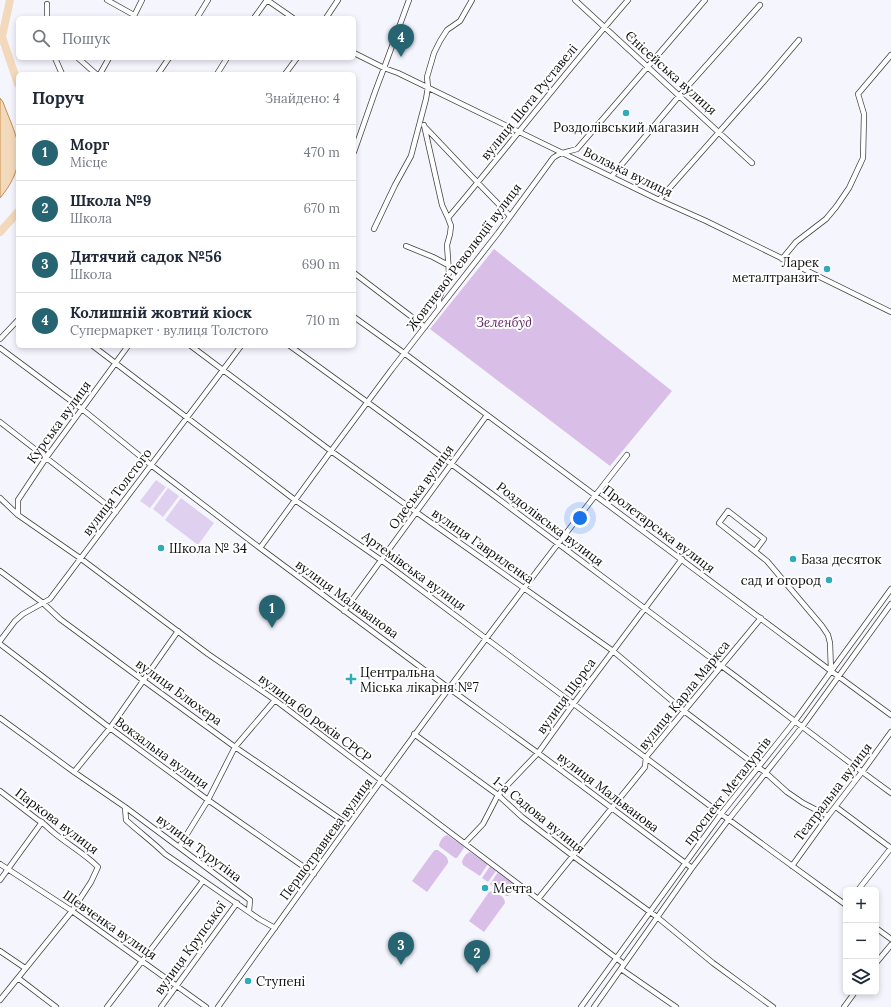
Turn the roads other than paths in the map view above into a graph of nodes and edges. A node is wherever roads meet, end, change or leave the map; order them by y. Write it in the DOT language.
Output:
graph roads {
  1 [pos="107,0"];
  2 [pos="142,0"];
  3 [pos="208,0"];
  4 [pos="268,0"];
  5 [pos="338,0"];
  6 [pos="409,0"];
  7 [pos="472,0"];
  8 [pos="575,0"];
  9 [pos="628,0"];
  10 [pos="705,0"];
  11 [pos="47,4"];
  12 [pos="760,5"];
  13 [pos="47,16"];
  14 [pos="131,16"];
  15 [pos="134,16"];
  16 [pos="198,16"];
  17 [pos="256,16"];
  18 [pos="290,16"];
  19 [pos="327,16"];
  20 [pos="604,27"];
  21 [pos="799,40"];
  22 [pos="356,54"];
  23 [pos="891,55"];
  24 [pos="56,60"];
  25 [pos="80,60"];
  26 [pos="108,60"];
  27 [pos="168,60"];
  28 [pos="226,60"];
  29 [pos="296,60"];
  30 [pos="647,67"];
  31 [pos="384,68"];
  32 [pos="61,72"];
  33 [pos="94,72"];
  34 [pos="101,72"];
  35 [pos="159,72"];
  36 [pos="217,72"];
  37 [pos="286,72"];
  38 [pos="428,87"];
  39 [pos="679,96"];
  40 [pos="422,123"];
  41 [pos="520,131"];
  42 [pos="719,132"];
  43 [pos="356,146"];
  44 [pos="564,153"];
  45 [pos="752,163"];
  46 [pos="612,176"];
  47 [pos="478,183"];
  48 [pos="659,200"];
  49 [pos="510,216"];
  50 [pos="448,218"];
  51 [pos="374,230"];
  52 [pos="406,246"];
  53 [pos="782,259"];
  54 [pos="448,265"];
  55 [pos="356,275"];
  56 [pos="439,309"];
  57 [pos="891,312"];
  58 [pos="356,318"];
  59 [pos="16,322"];
  60 [pos="425,327"];
  61 [pos="0,339"];
  62 [pos="0,348"];
  63 [pos="96,348"];
  64 [pos="127,348"];
  65 [pos="194,348"];
  66 [pos="240,348"];
  67 [pos="293,348"];
  68 [pos="404,354"];
  69 [pos="116,363"];
  70 [pos="224,370"];
  71 [pos="368,402"];
  72 [pos="82,409"];
  73 [pos="487,415"];
  74 [pos="187,417"];
  75 [pos="0,422"];
  76 [pos="331,451"];
  77 [pos="627,455"];
  78 [pos="46,458"];
  79 [pos="451,464"];
  80 [pos="151,465"];
  81 [pos="595,495"];
  82 [pos="0,498"];
  83 [pos="296,500"];
  84 [pos="116,512"];
  85 [pos="416,512"];
  86 [pos="18,515"];
  87 [pos="558,544"];
  88 [pos="260,548"];
  89 [pos="755,551"];
  90 [pos="80,558"];
  91 [pos="682,559"];
  92 [pos="381,560"];
  93 [pos="0,571"];
  94 [pos="524,588"];
  95 [pos="891,588"];
  96 [pos="43,603"];
  97 [pos="891,604"];
  98 [pos="645,609"];
  99 [pos="344,611"];
  100 [pos="761,618"];
  101 [pos="178,631"];
  102 [pos="486,638"];
  103 [pos="0,643"];
  104 [pos="613,651"];
  105 [pos="721,666"];
  106 [pos="831,671"];
  107 [pos="839,676"];
  108 [pos="144,681"];
  109 [pos="450,688"];
  110 [pos="274,700"];
  111 [pos="574,703"];
  112 [pos="684,711"];
  113 [pos="891,715"];
  114 [pos="0,718"];
  115 [pos="795,721"];
  116 [pos="802,727"];
  117 [pos="110,728"];
  118 [pos="891,732"];
  119 [pos="414,734"];
  120 [pos="235,747"];
  121 [pos="538,753"];
  122 [pos="646,757"];
  123 [pos="758,767"];
  124 [pos="74,772"];
  125 [pos="862,772"];
  126 [pos="766,773"];
  127 [pos="381,781"];
  128 [pos="0,791"];
  129 [pos="891,793"];
  130 [pos="498,795"];
  131 [pos="208,800"];
  132 [pos="125,807"];
  133 [pos="836,807"];
  134 [pos="612,808"];
  135 [pos="721,814"];
  136 [pos="828,816"];
  137 [pos="729,819"];
  138 [pos="42,822"];
  139 [pos="349,825"];
  140 [pos="465,843"];
  141 [pos="179,847"];
  142 [pos="891,848"];
  143 [pos="573,856"];
  144 [pos="685,863"];
  145 [pos="0,864"];
  146 [pos="792,866"];
  147 [pos="692,868"];
  148 [pos="8,869"];
  149 [pos="314,874"];
  150 [pos="0,880"];
  151 [pos="203,881"];
  152 [pos="860,887"];
  153 [pos="538,899"];
  154 [pos="237,903"];
  155 [pos="843,903"];
  156 [pos="72,911"];
  157 [pos="249,912"];
  158 [pos="650,912"];
  159 [pos="657,917"];
  160 [pos="275,928"];
  161 [pos="879,930"];
  162 [pos="891,939"];
  163 [pos="891,945"];
  164 [pos="0,951"];
  165 [pos="617,958"];
  166 [pos="879,959"];
  167 [pos="142,961"];
  168 [pos="624,964"];
  169 [pos="25,968"];
  170 [pos="621,969"];
  171 [pos="18,978"];
  172 [pos="176,985"];
  173 [pos="853,995"];
  174 [pos="588,998"];
  175 [pos="0,1000"];
  176 [pos="595,1005"];
  177 [pos="56,1007"];
  178 [pos="106,1007"];
  179 [pos="161,1007"];
  180 [pos="206,1007"];
  181 [pos="218,1007"];
  182 [pos="581,1007"];
  183 [pos="676,1007"];
  184 [pos="774,1007"];
  185 [pos="844,1007"];
  1 -- 14 [label="street"];
  2 -- 15 [label="street"];
  3 -- 16 [label="street"];
  4 -- 17 [label="street"];
  4 -- 18 [label="street"];
  5 -- 19 [label="street"];
  6 -- 31 [label="street"];
  7 -- 38 [label="street"];
  8 -- 20 [label="street, Єнісейська вулиця"];
  9 -- 20 [label="street, вулиця Шота Руставелі"];
  10 -- 30 [label="street, Жовтневої Революції вулиця"];
  11 -- 13 [label="street"];
  12 -- 39 [label="street"];
  20 -- 30 [label="street, Єнісейська вулиця"];
  20 -- 41 [label="street, вулиця Шота Руставелі"];
  21 -- 42 [label="street"];
  22 -- 31 [label="street, Волзька вулиця"];
  23 -- 53 [label="street"];
  24 -- 32 [label="street"];
  25 -- 33 [label="street"];
  26 -- 34 [label="street"];
  27 -- 35 [label="street"];
  28 -- 36 [label="street"];
  29 -- 37 [label="street"];
  30 -- 39 [label="street, Єнісейська вулиця"];
  30 -- 44 [label="street, Жовтневої Революції вулиця"];
  31 -- 38 [label="street, Волзька вулиця"];
  31 -- 43 [label="street"];
  38 -- 40 [label="street"];
  38 -- 41 [label="street, Волзька вулиця"];
  39 -- 42 [label="street, Єнісейська вулиця"];
  39 -- 46 [label="street"];
  40 -- 47 [label="street"];
  40 -- 50 [label="street"];
  40 -- 51 [label="street"];
  41 -- 44 [label="street, Волзька вулиця"];
  41 -- 47 [label="street, вулиця Шота Руставелі"];
  42 -- 45 [label="street, Єнісейська вулиця"];
  42 -- 48 [label="street"];
  44 -- 46 [label="street, Волзька вулиця"];
  44 -- 49 [label="street, Жовтневої Революції вулиця"];
  46 -- 48 [label="street, Волзька вулиця"];
  47 -- 49 [label="street"];
  47 -- 50 [label="street, вулиця Шота Руставелі"];
  48 -- 53 [label="street, Волзька вулиця"];
  49 -- 56 [label="street, Жовтневої Революції вулиця"];
  50 -- 54 [label="street"];
  52 -- 54 [label="street"];
  53 -- 57 [label="street, Волзька вулиця"];
  54 -- 56 [label="street"];
  55 -- 60 [label="street"];
  56 -- 60 [label="street, Жовтневої Революції вулиця"];
  58 -- 68 [label="street, Пролетарська вулиця"];
  59 -- 61 [label="street"];
  60 -- 68 [label="street, Жовтневої Революції вулиця"];
  62 -- 72 [label="street, вулиця Мальванова"];
  63 -- 69 [label="street, Артемівська вулиця"];
  64 -- 69 [label="street, Курська вулиця"];
  65 -- 70 [label="street, вулиця Гавриленка"];
  66 -- 70 [label="street, вулиця Толстого"];
  67 -- 71 [label="street, Роздолівська вулиця"];
  68 -- 71 [label="street, Жовтневої Революції вулиця"];
  68 -- 73 [label="street, Пролетарська вулиця"];
  69 -- 72 [label="street, Курська вулиця"];
  69 -- 74 [label="street, Артемівська вулиця"];
  70 -- 74 [label="street, вулиця Толстого"];
  70 -- 76 [label="street, вулиця Гавриленка"];
  71 -- 76 [label="street, Жовтневої Революції вулиця"];
  71 -- 79 [label="street, Роздолівська вулиця"];
  72 -- 78 [label="street, Курська вулиця"];
  72 -- 80 [label="street, вулиця Мальванова"];
  73 -- 79 [label="street, Одеська вулиця"];
  73 -- 81 [label="street, Пролетарська вулиця"];
  74 -- 80 [label="street, вулиця Толстого"];
  74 -- 83 [label="street, Артемівська вулиця"];
  75 -- 78 [label="street"];
  76 -- 83 [label="street, Жовтневої Революції вулиця"];
  76 -- 85 [label="street, вулиця Гавриленка"];
  77 -- 81 [label="street, Першотравнева вулиця"];
  78 -- 84 [label="street"];
  78 -- 86 [label="street, Курська вулиця"];
  79 -- 85 [label="street, Одеська вулиця"];
  79 -- 87 [label="street, Роздолівська вулиця"];
  80 -- 84 [label="street, вулиця Толстого"];
  80 -- 88 [label="street, вулиця Мальванова"];
  81 -- 87 [label="street, Першотравнева вулиця"];
  81 -- 91 [label="street, Пролетарська вулиця"];
  82 -- 86 [label="street, вулиця 60 років СРСР"];
  83 -- 88 [label="street, Жовтневої Революції вулиця"];
  83 -- 92 [label="street, Артемівська вулиця"];
  84 -- 90 [label="street, вулиця Толстого"];
  85 -- 92 [label="street, Одеська вулиця"];
  85 -- 94 [label="street, вулиця Гавриленка"];
  86 -- 90 [label="street, вулиця 60 років СРСР"];
  87 -- 94 [label="street, Першотравнева вулиця"];
  87 -- 98 [label="street, Роздолівська вулиця"];
  88 -- 99 [label="street, вулиця Мальванова"];
  89 -- 89 [label="street"];
  89 -- 106 [label="street"];
  90 -- 96 [label="street, вулиця Толстого"];
  90 -- 101 [label="street, вулиця 60 років СРСР"];
  91 -- 98 [label="street, вулиця Щорса"];
  91 -- 100 [label="street, Пролетарська вулиця"];
  92 -- 99 [label="street, Одеська вулиця"];
  92 -- 102 [label="street, Артемівська вулиця"];
  93 -- 96 [label="street, вулиця Блюхера"];
  94 -- 102 [label="street, Першотравнева вулиця"];
  94 -- 104 [label="street, вулиця Гавриленка"];
  95 -- 106 [label="street, проспект Металургів"];
  96 -- 103 [label="street, вулиця Толстого"];
  96 -- 108 [label="street, вулиця Блюхера"];
  97 -- 107 [label="street, проспект Металургів"];
  98 -- 104 [label="street, вулиця Щорса"];
  98 -- 105 [label="street, Роздолівська вулиця"];
  99 -- 109 [label="street, вулиця Мальванова"];
  100 -- 105 [label="street, вулиця Карла Маркса"];
  100 -- 106 [label="street, Пролетарська вулиця"];
  101 -- 108 [label="street"];
  101 -- 110 [label="street, вулиця 60 років СРСР"];
  102 -- 109 [label="street, Першотравнева вулиця"];
  102 -- 111 [label="street, Артемівська вулиця"];
  103 -- 117 [label="street, Вокзальна вулиця"];
  104 -- 111 [label="street, вулиця Щорса"];
  104 -- 112 [label="street, вулиця Гавриленка"];
  105 -- 112 [label="street, вулиця Карла Маркса"];
  105 -- 115 [label="street, Роздолівська вулиця"];
  106 -- 107 [label="street, Пролетарська вулиця"];
  106 -- 115 [label="street, проспект Металургів"];
  107 -- 113 [label="street"];
  107 -- 116 [label="street, проспект Металургів"];
  108 -- 117 [label="street"];
  108 -- 120 [label="street, вулиця Блюхера"];
  109 -- 119 [label="street, Першотравнева вулиця"];
  109 -- 121 [label="street, вулиця Мальванова"];
  110 -- 120 [label="street"];
  110 -- 127 [label="street, вулиця 60 років СРСР"];
  111 -- 121 [label="street, вулиця Щорса"];
  111 -- 122 [label="street, Артемівська вулиця"];
  112 -- 122 [label="street, вулиця Карла Маркса"];
  112 -- 123 [label="street, вулиця Гавриленка"];
  114 -- 124 [label="street, вулиця Турутіна"];
  115 -- 116 [label="street, Роздолівська вулиця"];
  115 -- 123 [label="street, проспект Металургів"];
  116 -- 125 [label="street"];
  116 -- 126 [label="street, проспект Металургів"];
  117 -- 124 [label="street"];
  117 -- 131 [label="street, Вокзальна вулиця"];
  118 -- 125 [label="street, Театральна вулиця"];
  119 -- 127 [label="street, Першотравнева вулиця"];
  119 -- 130 [label="street, 1-а Садова вулиця"];
  120 -- 131 [label="street"];
  120 -- 139 [label="street, вулиця Блюхера"];
  121 -- 130 [label="street, вулиця Щорса"];
  121 -- 134 [label="street, вулиця Мальванова"];
  122 -- 134 [label="street, вулиця Карла Маркса"];
  122 -- 135 [label="street, Артемівська вулиця"];
  123 -- 126 [label="street, вулиця Гавриленка"];
  123 -- 135 [label="street, проспект Металургів"];
  124 -- 132 [label="street, вулиця Турутіна"];
  125 -- 129 [label="street"];
  125 -- 133 [label="street, Театральна вулиця"];
  126 -- 136 [label="street"];
  126 -- 137 [label="street, проспект Металургів"];
  127 -- 139 [label="street, Першотравнева вулиця"];
  127 -- 140 [label="street, вулиця 60 років СРСР"];
  128 -- 138 [label="street, Паркова вулиця"];
  130 -- 140 [label="street, вулиця Щорса"];
  130 -- 143 [label="street, 1-а Садова вулиця"];
  131 -- 141 [label="street"];
  131 -- 149 [label="street, Вокзальна вулиця"];
  132 -- 141 [label="street, вулиця Турутіна"];
  132 -- 151 [label="street, вулиця Турутіна"];
  133 -- 136 [label="street, Театральна вулиця"];
  133 -- 142 [label="street"];
  134 -- 143 [label="street, вулиця Карла Маркса"];
  134 -- 144 [label="street, вулиця Мальванова"];
  135 -- 137 [label="street, Артемівська вулиця"];
  135 -- 144 [label="street, проспект Металургів"];
  136 -- 146 [label="street, Театральна вулиця"];
  137 -- 146 [label="street"];
  137 -- 147 [label="street, проспект Металургів"];
  138 -- 148 [label="street"];
  138 -- 156 [label="street, Паркова вулиця"];
  139 -- 149 [label="street, Першотравнева вулиця"];
  140 -- 153 [label="street, вулиця 60 років СРСР"];
  141 -- 157 [label="street, вулиця Турутіна"];
  142 -- 152 [label="street"];
  143 -- 153 [label="street, вулиця Карла Маркса"];
  143 -- 158 [label="street, 1-а Садова вулиця"];
  144 -- 147 [label="street, вулиця Мальванова"];
  144 -- 158 [label="street, проспект Металургів"];
  145 -- 148 [label="street, Шевченка вулиця"];
  146 -- 155 [label="street"];
  147 -- 159 [label="street, проспект Металургів"];
  148 -- 150 [label="street"];
  148 -- 156 [label="street, Шевченка вулиця"];
  149 -- 160 [label="street, Першотравнева вулиця"];
  151 -- 154 [label="street, вулиця Турутіна"];
  151 -- 167 [label="street"];
  153 -- 165 [label="street, вулиця 60 років СРСР"];
  154 -- 157 [label="street, вулиця Турутіна"];
  154 -- 172 [label="street, вулиця Крупської"];
  156 -- 167 [label="street, Шевченка вулиця"];
  156 -- 169 [label="street"];
  157 -- 160 [label="street, вулиця Турутіна"];
  158 -- 159 [label="street, 1-а Садова вулиця"];
  158 -- 165 [label="street, проспект Металургів"];
  159 -- 168 [label="street, проспект Металургів"];
  159 -- 184 [label="street"];
  160 -- 181 [label="street, Першотравнева вулиця"];
  161 -- 162 [label="street"];
  163 -- 166 [label="street"];
  164 -- 169 [label="street"];
  165 -- 168 [label="street, вулиця 60 років СРСР"];
  165 -- 174 [label="street, проспект Металургів"];
  167 -- 172 [label="street, Шевченка вулиця"];
  167 -- 178 [label="street"];
  168 -- 170 [label="street, проспект Металургів"];
  169 -- 171 [label="street"];
  170 -- 176 [label="street, проспект Металургів"];
  170 -- 183 [label="street"];
  171 -- 175 [label="street"];
  171 -- 177 [label="street"];
  172 -- 179 [label="street, вулиця Крупської"];
  172 -- 180 [label="street, Шевченка вулиця"];
  173 -- 185 [label="street"];
  174 -- 176 [label="street"];
  174 -- 182 [label="street, проспект Металургів"];
}
